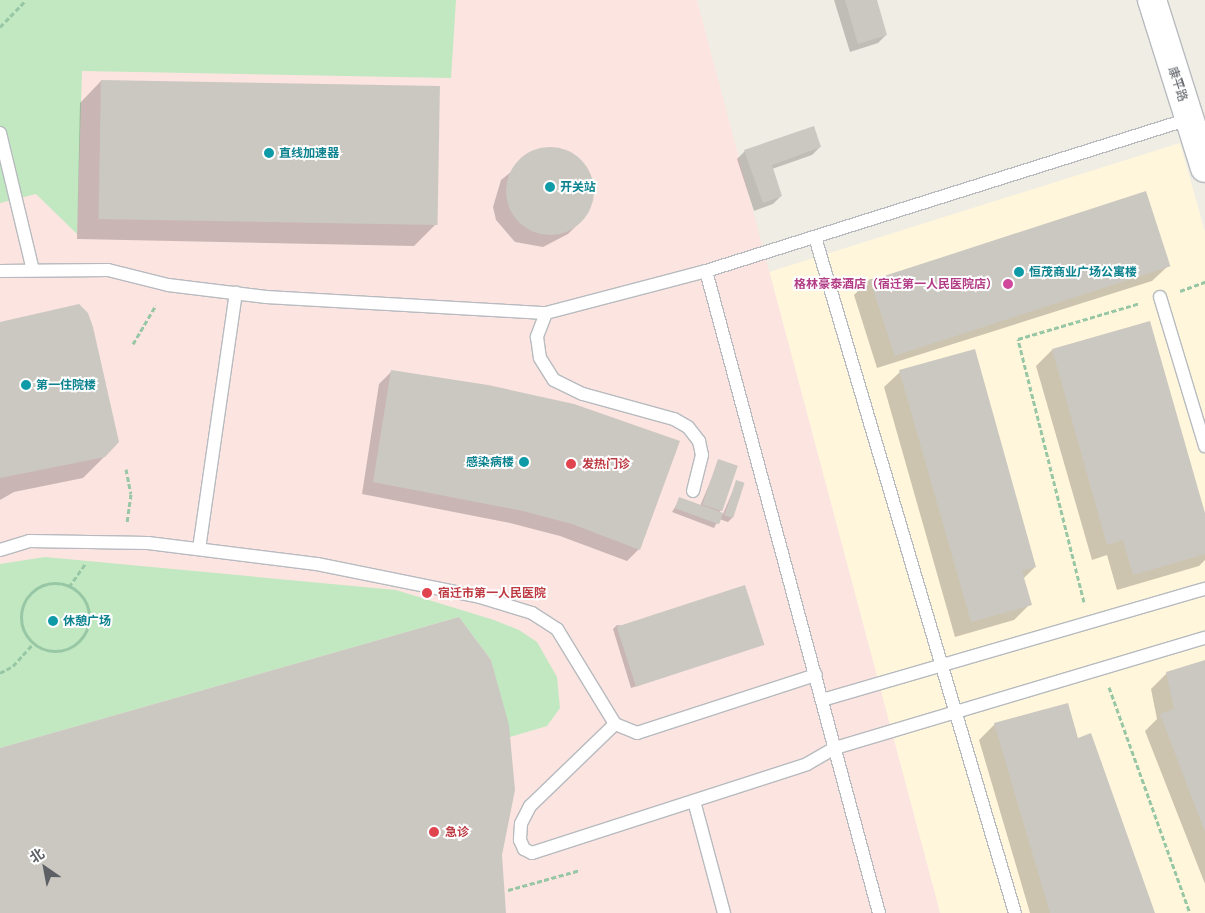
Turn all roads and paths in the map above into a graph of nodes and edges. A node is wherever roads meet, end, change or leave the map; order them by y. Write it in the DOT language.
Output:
graph roads {
  1 [pos="26,0"];
  2 [pos="1152,0"];
  3 [pos="0,27"];
  4 [pos="1190,119"];
  5 [pos="0,133"];
  6 [pos="1205,168"];
  7 [pos="816,237"];
  8 [pos="0,270"];
  9 [pos="33,270"];
  10 [pos="706,272"];
  11 [pos="1205,282"];
  12 [pos="168,285"];
  13 [pos="236,293"];
  14 [pos="1160,297"];
  15 [pos="546,314"];
  16 [pos="133,344"];
  17 [pos="1205,446"];
  18 [pos="126,468"];
  19 [pos="693,491"];
  20 [pos="124,543"];
  21 [pos="200,549"];
  22 [pos="0,550"];
  23 [pos="1205,589"];
  24 [pos="1090,623"];
  25 [pos="1205,638"];
  26 [pos="33,644"];
  27 [pos="942,666"];
  28 [pos="1103,670"];
  29 [pos="0,672"];
  30 [pos="816,675"];
  31 [pos="822,700"];
  32 [pos="956,712"];
  33 [pos="615,724"];
  34 [pos="835,748"];
  35 [pos="694,801"];
  36 [pos="580,870"];
  37 [pos="508,890"];
  38 [pos="724,913"];
  39 [pos="879,913"];
  40 [pos="1015,913"];
  41 [pos="1190,913"];
  1 -- 3 [label="path"];
  2 -- 4 [label="street, 康平路"];
  4 -- 6 [label="street, 康平路"];
  4 -- 7 [label="lane"];
  5 -- 9 [label="lane"];
  7 -- 10 [label="lane"];
  7 -- 27 [label="lane"];
  8 -- 9 [label="lane"];
  9 -- 12 [label="lane"];
  10 -- 15 [label="lane"];
  10 -- 30 [label="lane"];
  11 -- 14 [label="path"];
  12 -- 13 [label="lane"];
  12 -- 16 [label="path"];
  13 -- 15 [label="lane"];
  13 -- 21 [label="lane"];
  14 -- 17 [label="lane"];
  14 -- 24 [label="path"];
  15 -- 19 [label="lane"];
  18 -- 20 [label="path"];
  20 -- 21 [label="lane"];
  20 -- 22 [label="lane"];
  21 -- 33 [label="lane"];
  23 -- 24 [label="lane"];
  24 -- 27 [label="lane"];
  25 -- 28 [label="lane"];
  26 -- 26 [label="path"];
  26 -- 29 [label="path"];
  27 -- 31 [label="lane"];
  27 -- 32 [label="lane"];
  28 -- 32 [label="lane"];
  28 -- 41 [label="path"];
  30 -- 31 [label="lane"];
  30 -- 33 [label="lane"];
  31 -- 34 [label="lane"];
  32 -- 34 [label="lane"];
  32 -- 40 [label="lane"];
  33 -- 35 [label="lane"];
  34 -- 35 [label="lane"];
  34 -- 39 [label="lane"];
  35 -- 38 [label="lane"];
  36 -- 37 [label="path"];
}
